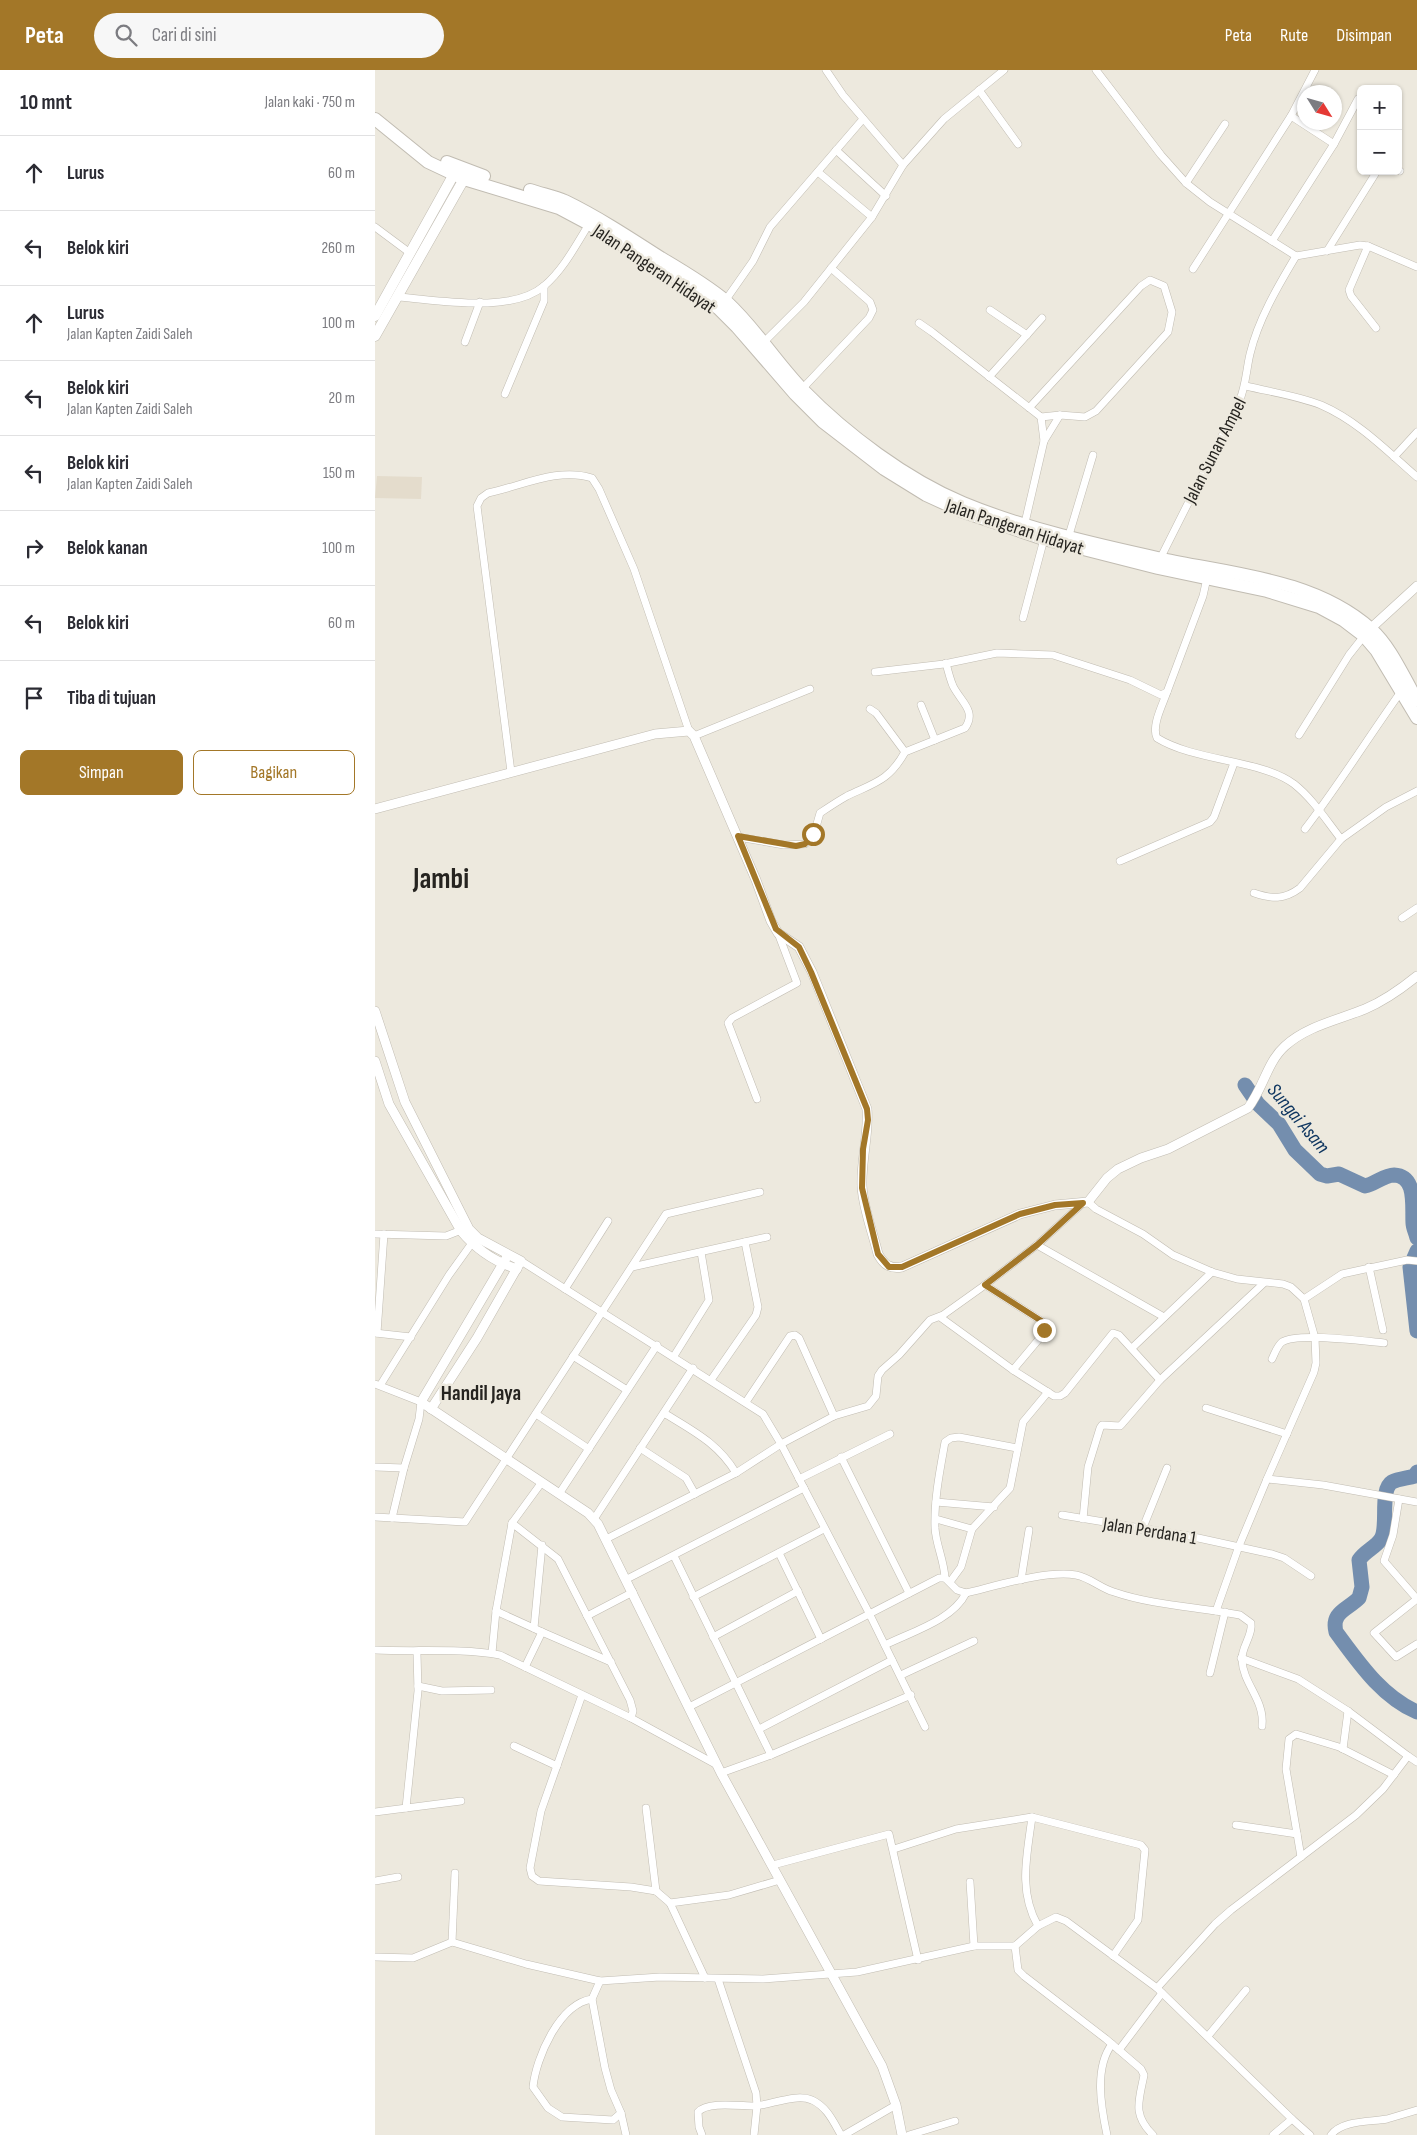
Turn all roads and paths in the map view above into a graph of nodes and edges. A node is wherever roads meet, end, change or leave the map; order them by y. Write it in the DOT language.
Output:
graph roads {
  1 [pos="826,70"];
  2 [pos="1004,70"];
  3 [pos="1096,70"];
  4 [pos="1315,70"];
  5 [pos="979,90"];
  6 [pos="1357,103"];
  7 [pos="1291,116"];
  8 [pos="375,119"];
  9 [pos="863,119"];
  10 [pos="1225,124"];
  11 [pos="1018,144"];
  12 [pos="1334,144"];
  13 [pos="836,150"];
  14 [pos="903,165"];
  15 [pos="461,172"];
  16 [pos="818,172"];
  17 [pos="1374,175"];
  18 [pos="1186,183"];
  19 [pos="886,196"];
  20 [pos="1230,214"];
  21 [pos="872,217"];
  22 [pos="589,224"];
  23 [pos="375,228"];
  24 [pos="1272,240"];
  25 [pos="1368,246"];
  26 [pos="1327,251"];
  27 [pos="410,253"];
  28 [pos="1296,256"];
  29 [pos="1417,267"];
  30 [pos="831,268"];
  31 [pos="1193,270"];
  32 [pos="544,286"];
  33 [pos="398,297"];
  34 [pos="725,300"];
  35 [pos="480,302"];
  36 [pos="990,310"];
  37 [pos="375,316"];
  38 [pos="1042,318"];
  39 [pos="919,323"];
  40 [pos="1376,328"];
  41 [pos="1027,335"];
  42 [pos="375,336"];
  43 [pos="465,342"];
  44 [pos="759,346"];
  45 [pos="989,377"];
  46 [pos="1246,386"];
  47 [pos="505,394"];
  48 [pos="806,397"];
  49 [pos="1029,408"];
  50 [pos="1060,415"];
  51 [pos="1041,417"];
  52 [pos="1417,432"];
  53 [pos="1044,441"];
  54 [pos="1093,456"];
  55 [pos="1394,457"];
  56 [pos="1417,477"];
  57 [pos="1024,528"];
  58 [pos="1069,535"];
  59 [pos="1044,539"];
  60 [pos="1159,563"];
  61 [pos="1207,578"];
  62 [pos="1417,586"];
  63 [pos="1023,618"];
  64 [pos="1367,632"];
  65 [pos="946,663"];
  66 [pos="875,672"];
  67 [pos="810,690"];
  68 [pos="1167,692"];
  69 [pos="1400,693"];
  70 [pos="1417,700"];
  71 [pos="921,705"];
  72 [pos="870,709"];
  73 [pos="1417,718"];
  74 [pos="692,733"];
  75 [pos="1299,735"];
  76 [pos="935,740"];
  77 [pos="905,752"];
  78 [pos="1234,763"];
  79 [pos="511,772"];
  80 [pos="1417,791"];
  81 [pos="375,809"];
  82 [pos="1319,811"];
  83 [pos="1305,829"];
  84 [pos="738,836"];
  85 [pos="1341,839"];
  86 [pos="1120,861"];
  87 [pos="1254,892"];
  88 [pos="1417,908"];
  89 [pos="1403,918"];
  90 [pos="778,933"];
  91 [pos="1417,976"];
  92 [pos="375,1011"];
  93 [pos="375,1061"];
  94 [pos="757,1099"];
  95 [pos="760,1192"];
  96 [pos="1085,1203"];
  97 [pos="608,1221"];
  98 [pos="464,1227"];
  99 [pos="375,1234"];
  100 [pos="384,1234"];
  101 [pos="767,1237"];
  102 [pos="745,1242"];
  103 [pos="472,1243"];
  104 [pos="1037,1245"];
  105 [pos="701,1252"];
  106 [pos="508,1255"];
  107 [pos="1417,1261"];
  108 [pos="503,1265"];
  109 [pos="519,1265"];
  110 [pos="632,1267"];
  111 [pos="1369,1267"];
  112 [pos="1213,1272"];
  113 [pos="1264,1283"];
  114 [pos="985,1285"];
  115 [pos="565,1289"];
  116 [pos="1304,1299"];
  117 [pos="603,1311"];
  118 [pos="939,1317"];
  119 [pos="1164,1317"];
  120 [pos="465,1330"];
  121 [pos="1383,1330"];
  122 [pos="376,1333"];
  123 [pos="411,1337"];
  124 [pos="477,1338"];
  125 [pos="1315,1338"];
  126 [pos="1384,1343"];
  127 [pos="657,1345"];
  128 [pos="1132,1348"];
  129 [pos="573,1356"];
  130 [pos="674,1356"];
  131 [pos="1272,1359"];
  132 [pos="693,1368"];
  133 [pos="1013,1370"];
  134 [pos="711,1380"];
  135 [pos="1160,1380"];
  136 [pos="378,1384"];
  137 [pos="627,1390"];
  138 [pos="1048,1392"];
  139 [pos="421,1402"];
  140 [pos="746,1402"];
  141 [pos="1206,1408"];
  142 [pos="431,1409"];
  143 [pos="664,1412"];
  144 [pos="536,1414"];
  145 [pos="834,1416"];
  146 [pos="419,1419"];
  147 [pos="890,1434"];
  148 [pos="1287,1434"];
  149 [pos="781,1444"];
  150 [pos="589,1448"];
  151 [pos="640,1448"];
  152 [pos="1017,1448"];
  153 [pos="841,1458"];
  154 [pos="507,1459"];
  155 [pos="375,1467"];
  156 [pos="404,1468"];
  157 [pos="1167,1468"];
  158 [pos="736,1473"];
  159 [pos="799,1479"];
  160 [pos="1267,1479"];
  161 [pos="542,1482"];
  162 [pos="804,1488"];
  163 [pos="559,1494"];
  164 [pos="695,1494"];
  165 [pos="1397,1498"];
  166 [pos="936,1502"];
  167 [pos="1417,1502"];
  168 [pos="994,1506"];
  169 [pos="1062,1515"];
  170 [pos="375,1517"];
  171 [pos="392,1518"];
  172 [pos="594,1519"];
  173 [pos="936,1519"];
  174 [pos="1083,1519"];
  175 [pos="512,1522"];
  176 [pos="972,1529"];
  177 [pos="824,1530"];
  178 [pos="1029,1530"];
  179 [pos="1142,1530"];
  180 [pos="606,1539"];
  181 [pos="542,1544"];
  182 [pos="1239,1546"];
  183 [pos="779,1553"];
  184 [pos="674,1556"];
  185 [pos="1311,1576"];
  186 [pos="627,1579"];
  187 [pos="947,1580"];
  188 [pos="1021,1580"];
  189 [pos="798,1591"];
  190 [pos="633,1592"];
  191 [pos="909,1592"];
  192 [pos="966,1593"];
  193 [pos="693,1597"];
  194 [pos="1417,1599"];
  195 [pos="1216,1610"];
  196 [pos="496,1611"];
  197 [pos="1225,1612"];
  198 [pos="869,1613"];
  199 [pos="587,1616"];
  200 [pos="534,1628"];
  201 [pos="542,1632"];
  202 [pos="713,1637"];
  203 [pos="821,1639"];
  204 [pos="974,1641"];
  205 [pos="1417,1644"];
  206 [pos="885,1645"];
  207 [pos="375,1650"];
  208 [pos="417,1652"];
  209 [pos="492,1653"];
  210 [pos="1241,1658"];
  211 [pos="892,1660"];
  212 [pos="611,1662"];
  213 [pos="525,1666"];
  214 [pos="1209,1673"];
  215 [pos="901,1675"];
  216 [pos="737,1684"];
  217 [pos="418,1686"];
  218 [pos="491,1690"];
  219 [pos="583,1695"];
  220 [pos="911,1695"];
  221 [pos="689,1707"];
  222 [pos="1348,1710"];
  223 [pos="631,1718"];
  224 [pos="1262,1726"];
  225 [pos="925,1727"];
  226 [pos="759,1729"];
  227 [pos="514,1746"];
  228 [pos="1343,1749"];
  229 [pos="771,1754"];
  230 [pos="1408,1756"];
  231 [pos="1417,1762"];
  232 [pos="557,1766"];
  233 [pos="719,1769"];
  234 [pos="1393,1775"];
  235 [pos="461,1801"];
  236 [pos="406,1808"];
  237 [pos="646,1808"];
  238 [pos="375,1812"];
  239 [pos="1032,1817"];
  240 [pos="1236,1825"];
  241 [pos="1297,1834"];
  242 [pos="894,1849"];
  243 [pos="1301,1857"];
  244 [pos="773,1865"];
  245 [pos="455,1873"];
  246 [pos="398,1877"];
  247 [pos="780,1880"];
  248 [pos="375,1881"];
  249 [pos="970,1882"];
  250 [pos="656,1892"];
  251 [pos="670,1904"];
  252 [pos="1038,1926"];
  253 [pos="452,1942"];
  254 [pos="974,1946"];
  255 [pos="1015,1946"];
  256 [pos="1113,1956"];
  257 [pos="375,1957"];
  258 [pos="918,1960"];
  259 [pos="832,1973"];
  260 [pos="705,1978"];
  261 [pos="718,1979"];
  262 [pos="600,1981"];
  263 [pos="1246,1990"];
  264 [pos="1160,1991"];
  265 [pos="592,1999"];
  266 [pos="1208,2036"];
  267 [pos="1113,2044"];
  268 [pos="1119,2050"];
  269 [pos="896,2105"];
  270 [pos="757,2106"];
  271 [pos="1417,2110"];
  272 [pos="621,2113"];
  273 [pos="1292,2119"];
  274 [pos="955,2121"];
  275 [pos="626,2135"];
  276 [pos="702,2135"];
  277 [pos="754,2135"];
  278 [pos="843,2135"];
  279 [pos="902,2135"];
  280 [pos="909,2135"];
  281 [pos="1107,2135"];
  282 [pos="1153,2135"];
  283 [pos="1273,2135"];
  284 [pos="1310,2135"];
  285 [pos="1331,2135"];
  1 -- 9 [label="street"];
  2 -- 5 [label="street"];
  3 -- 18 [label="street"];
  4 -- 7 [label="street"];
  5 -- 11 [label="street"];
  5 -- 14 [label="street"];
  6 -- 12 [label="street"];
  7 -- 12 [label="street"];
  7 -- 20 [label="street"];
  8 -- 15 [label="highway, Jalan Pangeran Hidayat"];
  9 -- 13 [label="street"];
  9 -- 14 [label="street"];
  10 -- 18 [label="street"];
  12 -- 24 [label="street"];
  13 -- 16 [label="street"];
  13 -- 19 [label="street"];
  14 -- 19 [label="street"];
  15 -- 22 [label="highway, Jalan Pangeran Hidayat"];
  15 -- 27 [label="main road"];
  15 -- 33 [label="main road"];
  15 -- 34 [label="highway, Jalan Pangeran Hidayat"];
  16 -- 21 [label="street"];
  16 -- 34 [label="street"];
  17 -- 26 [label="street"];
  18 -- 20 [label="street"];
  19 -- 21 [label="street"];
  20 -- 24 [label="street"];
  20 -- 31 [label="street"];
  21 -- 30 [label="street"];
  22 -- 32 [label="street"];
  22 -- 44 [label="highway, Jalan Pangeran Hidayat"];
  23 -- 27 [label="street"];
  24 -- 28 [label="street"];
  25 -- 26 [label="street"];
  25 -- 29 [label="street"];
  25 -- 40 [label="street"];
  26 -- 28 [label="street"];
  27 -- 37 [label="main road"];
  28 -- 46 [label="street, Jalan Sunan Ampel"];
  30 -- 44 [label="street"];
  30 -- 48 [label="street"];
  32 -- 35 [label="street"];
  32 -- 47 [label="street"];
  33 -- 35 [label="street"];
  33 -- 42 [label="main road"];
  34 -- 44 [label="highway, Jalan Pangeran Hidayat"];
  35 -- 43 [label="street"];
  36 -- 41 [label="street"];
  38 -- 41 [label="street"];
  39 -- 45 [label="street"];
  41 -- 45 [label="street"];
  44 -- 48 [label="highway, Jalan Pangeran Hidayat"];
  45 -- 49 [label="street"];
  46 -- 55 [label="street"];
  46 -- 60 [label="street, Jalan Sunan Ampel"];
  48 -- 57 [label="highway, Jalan Pangeran Hidayat"];
  49 -- 50 [label="street"];
  49 -- 51 [label="street"];
  50 -- 51 [label="street"];
  50 -- 53 [label="street"];
  51 -- 53 [label="street"];
  52 -- 55 [label="street"];
  53 -- 57 [label="street"];
  54 -- 58 [label="street"];
  55 -- 56 [label="street"];
  57 -- 58 [label="highway, Jalan Pangeran Hidayat"];
  57 -- 59 [label="highway, Jalan Pangeran Hidayat"];
  58 -- 60 [label="highway, Jalan Pangeran Hidayat"];
  59 -- 60 [label="highway, Jalan Pangeran Hidayat"];
  59 -- 63 [label="street"];
  60 -- 61 [label="highway, Jalan Pangeran Hidayat"];
  60 -- 64 [label="highway, Jalan Pangeran Hidayat"];
  61 -- 64 [label="highway, Jalan Pangeran Hidayat"];
  61 -- 68 [label="street"];
  62 -- 64 [label="street"];
  64 -- 69 [label="highway, Jalan Pangeran Hidayat"];
  64 -- 70 [label="highway, Jalan Pangeran Hidayat"];
  64 -- 75 [label="street"];
  65 -- 66 [label="street"];
  65 -- 68 [label="street"];
  65 -- 76 [label="street"];
  67 -- 74 [label="street"];
  68 -- 78 [label="street"];
  69 -- 73 [label="highway, Jalan Pangeran Hidayat"];
  69 -- 82 [label="street"];
  71 -- 76 [label="street"];
  72 -- 77 [label="street"];
  74 -- 79 [label="street"];
  74 -- 79 [label="street"];
  74 -- 84 [label="street"];
  76 -- 77 [label="street"];
  77 -- 84 [label="street"];
  78 -- 82 [label="street"];
  78 -- 86 [label="street"];
  79 -- 81 [label="street"];
  80 -- 85 [label="street"];
  82 -- 83 [label="street"];
  82 -- 85 [label="street"];
  84 -- 90 [label="street"];
  85 -- 87 [label="street"];
  88 -- 89 [label="street"];
  90 -- 94 [label="street"];
  90 -- 96 [label="street"];
  91 -- 96 [label="street"];
  92 -- 98 [label="street"];
  93 -- 98 [label="street"];
  95 -- 110 [label="street"];
  96 -- 104 [label="street"];
  96 -- 112 [label="street"];
  97 -- 115 [label="street"];
  98 -- 100 [label="street"];
  98 -- 103 [label="street"];
  98 -- 106 [label="street"];
  99 -- 100 [label="street"];
  100 -- 122 [label="street"];
  101 -- 102 [label="street"];
  102 -- 105 [label="street"];
  102 -- 134 [label="street"];
  103 -- 108 [label="street"];
  103 -- 123 [label="street"];
  104 -- 114 [label="street"];
  104 -- 119 [label="street"];
  105 -- 110 [label="street"];
  105 -- 130 [label="street"];
  106 -- 108 [label="street"];
  106 -- 109 [label="street"];
  107 -- 111 [label="street"];
  108 -- 109 [label="street"];
  108 -- 120 [label="street"];
  109 -- 115 [label="street"];
  109 -- 124 [label="street"];
  110 -- 117 [label="street"];
  111 -- 116 [label="street"];
  111 -- 121 [label="street"];
  112 -- 113 [label="street"];
  112 -- 119 [label="street"];
  113 -- 116 [label="street"];
  113 -- 135 [label="street"];
  114 -- 118 [label="street"];
  114 -- 133 [label="street"];
  115 -- 117 [label="street"];
  116 -- 125 [label="street"];
  117 -- 127 [label="street"];
  117 -- 129 [label="street"];
  118 -- 133 [label="street"];
  118 -- 145 [label="street"];
  119 -- 128 [label="street"];
  120 -- 124 [label="street"];
  120 -- 139 [label="street"];
  122 -- 123 [label="street"];
  123 -- 136 [label="street"];
  124 -- 142 [label="street"];
  125 -- 126 [label="street"];
  125 -- 131 [label="street"];
  125 -- 148 [label="street"];
  127 -- 130 [label="street"];
  127 -- 137 [label="street"];
  128 -- 135 [label="street"];
  128 -- 138 [label="street"];
  129 -- 137 [label="street"];
  129 -- 144 [label="street"];
  130 -- 132 [label="street"];
  132 -- 134 [label="street"];
  132 -- 143 [label="street"];
  133 -- 138 [label="street"];
  134 -- 140 [label="street"];
  135 -- 174 [label="street"];
  136 -- 139 [label="street"];
  137 -- 150 [label="street"];
  138 -- 152 [label="street"];
  139 -- 142 [label="street"];
  139 -- 146 [label="street"];
  140 -- 145 [label="street"];
  140 -- 149 [label="street"];
  141 -- 148 [label="street"];
  142 -- 146 [label="street"];
  142 -- 154 [label="street"];
  143 -- 151 [label="street"];
  143 -- 158 [label="street"];
  144 -- 150 [label="street"];
  144 -- 154 [label="street"];
  145 -- 149 [label="street"];
  146 -- 156 [label="street"];
  147 -- 153 [label="street"];
  148 -- 160 [label="street"];
  149 -- 158 [label="street"];
  149 -- 159 [label="street"];
  150 -- 163 [label="street"];
  151 -- 164 [label="street"];
  151 -- 172 [label="street"];
  152 -- 166 [label="street"];
  152 -- 168 [label="street"];
  153 -- 159 [label="street"];
  153 -- 191 [label="street"];
  154 -- 161 [label="street"];
  154 -- 171 [label="street"];
  155 -- 156 [label="street"];
  156 -- 171 [label="street"];
  157 -- 179 [label="street"];
  158 -- 164 [label="street"];
  159 -- 162 [label="street"];
  160 -- 165 [label="street"];
  160 -- 182 [label="street"];
  161 -- 163 [label="street"];
  161 -- 175 [label="street"];
  162 -- 177 [label="street"];
  162 -- 184 [label="street"];
  163 -- 172 [label="street"];
  164 -- 180 [label="street"];
  165 -- 167 [label="street"];
  165 -- 194 [label="street"];
  166 -- 168 [label="street"];
  166 -- 173 [label="street"];
  168 -- 176 [label="street"];
  169 -- 174 [label="street, Jalan Perdana 1"];
  170 -- 171 [label="street"];
  172 -- 180 [label="street"];
  173 -- 176 [label="street"];
  173 -- 187 [label="street"];
  174 -- 179 [label="street, Jalan Perdana 1"];
  175 -- 181 [label="street"];
  175 -- 196 [label="street"];
  176 -- 187 [label="street"];
  177 -- 183 [label="street"];
  177 -- 198 [label="street"];
  178 -- 188 [label="street"];
  179 -- 182 [label="street, Jalan Perdana 1"];
  180 -- 186 [label="street"];
  181 -- 199 [label="street"];
  181 -- 200 [label="street"];
  182 -- 185 [label="street, Jalan Perdana 1"];
  182 -- 195 [label="street"];
  183 -- 189 [label="street"];
  183 -- 193 [label="street"];
  184 -- 186 [label="street"];
  184 -- 193 [label="street"];
  186 -- 190 [label="street"];
  187 -- 191 [label="street"];
  187 -- 192 [label="street"];
  188 -- 192 [label="street"];
  188 -- 195 [label="street"];
  189 -- 202 [label="street"];
  189 -- 203 [label="street"];
  190 -- 199 [label="street"];
  190 -- 221 [label="street"];
  191 -- 198 [label="street"];
  192 -- 206 [label="street"];
  193 -- 202 [label="street"];
  194 -- 205 [label="street"];
  195 -- 197 [label="street"];
  196 -- 200 [label="street"];
  196 -- 209 [label="street"];
  197 -- 210 [label="street"];
  197 -- 214 [label="street"];
  198 -- 203 [label="street"];
  198 -- 206 [label="street"];
  199 -- 212 [label="street"];
  200 -- 201 [label="street"];
  201 -- 212 [label="street"];
  201 -- 213 [label="street"];
  202 -- 216 [label="street"];
  203 -- 216 [label="street"];
  204 -- 215 [label="street"];
  206 -- 211 [label="street"];
  207 -- 208 [label="street"];
  208 -- 209 [label="street"];
  208 -- 217 [label="street"];
  209 -- 213 [label="street"];
  210 -- 222 [label="street"];
  210 -- 224 [label="street"];
  211 -- 215 [label="street"];
  211 -- 226 [label="street"];
  212 -- 223 [label="street"];
  213 -- 219 [label="street"];
  215 -- 220 [label="street"];
  216 -- 221 [label="street"];
  216 -- 226 [label="street"];
  217 -- 218 [label="street"];
  217 -- 236 [label="street"];
  219 -- 223 [label="street"];
  219 -- 232 [label="street"];
  220 -- 225 [label="street"];
  220 -- 229 [label="street"];
  221 -- 233 [label="street"];
  222 -- 228 [label="street"];
  222 -- 230 [label="street"];
  223 -- 233 [label="street"];
  226 -- 229 [label="street"];
  227 -- 232 [label="street"];
  228 -- 234 [label="street"];
  228 -- 241 [label="street"];
  229 -- 233 [label="street"];
  230 -- 231 [label="street"];
  230 -- 234 [label="street"];
  232 -- 250 [label="street"];
  233 -- 244 [label="street"];
  234 -- 243 [label="street"];
  235 -- 236 [label="street"];
  236 -- 238 [label="street"];
  237 -- 250 [label="street"];
  239 -- 242 [label="street"];
  239 -- 252 [label="street"];
  239 -- 256 [label="street"];
  240 -- 241 [label="street"];
  241 -- 243 [label="street"];
  242 -- 244 [label="street"];
  242 -- 258 [label="street"];
  243 -- 264 [label="street"];
  244 -- 247 [label="street"];
  245 -- 253 [label="street"];
  246 -- 248 [label="street"];
  247 -- 251 [label="street"];
  247 -- 259 [label="street"];
  249 -- 254 [label="street"];
  250 -- 251 [label="street"];
  251 -- 260 [label="street"];
  252 -- 255 [label="street"];
  252 -- 256 [label="street"];
  253 -- 257 [label="street"];
  253 -- 262 [label="street"];
  254 -- 255 [label="street"];
  254 -- 258 [label="street"];
  255 -- 267 [label="street"];
  256 -- 264 [label="street"];
  258 -- 259 [label="street"];
  259 -- 261 [label="street"];
  259 -- 269 [label="street"];
  260 -- 261 [label="street"];
  260 -- 262 [label="street"];
  261 -- 270 [label="street"];
  262 -- 265 [label="street"];
  263 -- 266 [label="street"];
  264 -- 266 [label="street"];
  264 -- 268 [label="street"];
  265 -- 272 [label="street"];
  265 -- 272 [label="street"];
  266 -- 273 [label="street"];
  267 -- 268 [label="street"];
  267 -- 281 [label="street"];
  268 -- 282 [label="street"];
  269 -- 278 [label="street"];
  269 -- 279 [label="street"];
  270 -- 276 [label="street"];
  270 -- 277 [label="street"];
  270 -- 278 [label="street"];
  271 -- 285 [label="street"];
  272 -- 275 [label="street"];
  273 -- 283 [label="street"];
  273 -- 284 [label="street"];
  274 -- 280 [label="street"];
}
